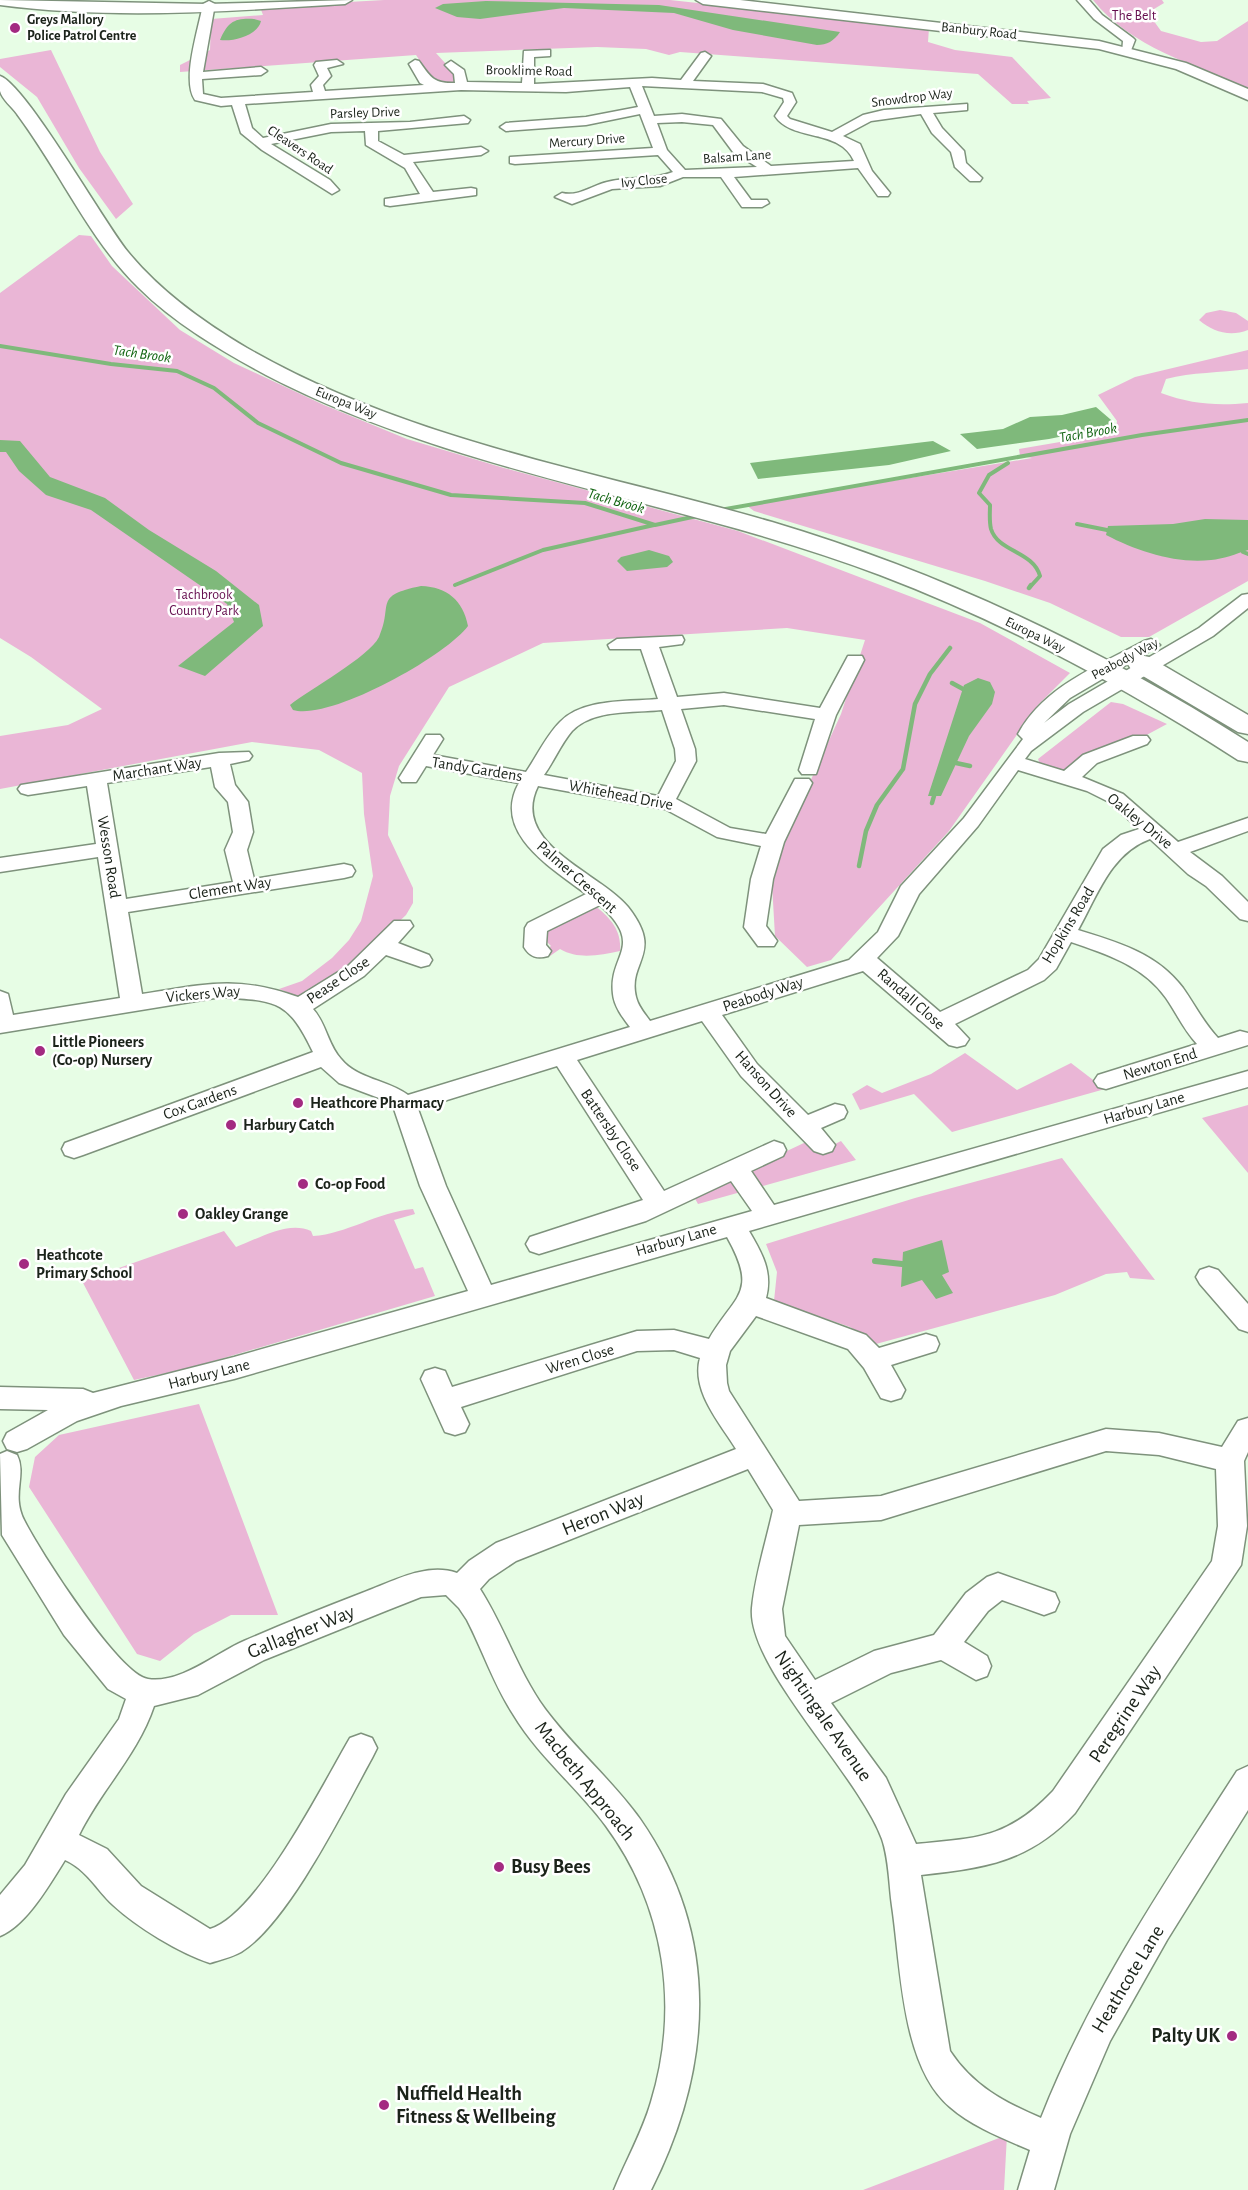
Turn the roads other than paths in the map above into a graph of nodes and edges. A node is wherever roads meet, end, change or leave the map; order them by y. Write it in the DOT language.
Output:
graph roads {
  1 [pos="30,0"];
  2 [pos="311,0"];
  3 [pos="345,0"];
  4 [pos="703,0"];
  5 [pos="1083,0"];
  6 [pos="0,1"];
  7 [pos="208,6"];
  8 [pos="1125,50"];
  9 [pos="546,53"];
  10 [pos="514,54"];
  11 [pos="528,54"];
  12 [pos="705,56"];
  13 [pos="337,64"];
  14 [pos="415,64"];
  15 [pos="306,65"];
  16 [pos="452,65"];
  17 [pos="320,66"];
  18 [pos="261,71"];
  19 [pos="196,76"];
  20 [pos="0,81"];
  21 [pos="635,83"];
  22 [pos="684,84"];
  23 [pos="470,87"];
  24 [pos="528,87"];
  25 [pos="442,89"];
  26 [pos="320,94"];
  27 [pos="1248,95"];
  28 [pos="238,103"];
  29 [pos="963,107"];
  30 [pos="926,112"];
  31 [pos="646,114"];
  32 [pos="464,120"];
  33 [pos="372,127"];
  34 [pos="506,127"];
  35 [pos="833,136"];
  36 [pos="261,142"];
  37 [pos="483,151"];
  38 [pos="661,151"];
  39 [pos="402,159"];
  40 [pos="514,161"];
  41 [pos="863,164"];
  42 [pos="767,170"];
  43 [pos="681,173"];
  44 [pos="725,174"];
  45 [pos="975,178"];
  46 [pos="332,190"];
  47 [pos="471,192"];
  48 [pos="883,193"];
  49 [pos="428,197"];
  50 [pos="572,201"];
  51 [pos="390,202"];
  52 [pos="762,203"];
  53 [pos="810,542"];
  54 [pos="1248,598"];
  55 [pos="675,640"];
  56 [pos="648,643"];
  57 [pos="617,645"];
  58 [pos="855,660"];
  59 [pos="1127,668"];
  60 [pos="667,703"];
  61 [pos="826,715"];
  62 [pos="1248,726"];
  63 [pos="433,739"];
  64 [pos="1140,740"];
  65 [pos="1248,743"];
  66 [pos="1018,754"];
  67 [pos="1248,754"];
  68 [pos="242,756"];
  69 [pos="219,759"];
  70 [pos="421,759"];
  71 [pos="410,778"];
  72 [pos="534,778"];
  73 [pos="1068,778"];
  74 [pos="96,779"];
  75 [pos="28,789"];
  76 [pos="664,803"];
  77 [pos="1248,824"];
  78 [pos="1154,831"];
  79 [pos="773,842"];
  80 [pos="107,849"];
  81 [pos="1175,850"];
  82 [pos="0,865"];
  83 [pos="344,872"];
  84 [pos="245,886"];
  85 [pos="602,895"];
  86 [pos="117,907"];
  87 [pos="1248,914"];
  88 [pos="402,926"];
  89 [pos="1066,933"];
  90 [pos="766,941"];
  91 [pos="384,946"];
  92 [pos="540,951"];
  93 [pos="421,960"];
  94 [pos="865,960"];
  95 [pos="0,999"];
  96 [pos="132,1002"];
  97 [pos="299,1007"];
  98 [pos="708,1012"];
  99 [pos="938,1023"];
  100 [pos="1,1025"];
  101 [pos="645,1030"];
  102 [pos="957,1039"];
  103 [pos="1240,1039"];
  104 [pos="1213,1047"];
  105 [pos="326,1056"];
  106 [pos="562,1056"];
  107 [pos="1248,1079"];
  108 [pos="1107,1081"];
  109 [pos="404,1105"];
  110 [pos="835,1112"];
  111 [pos="805,1126"];
  112 [pos="823,1145"];
  113 [pos="74,1149"];
  114 [pos="774,1150"];
  115 [pos="736,1168"];
  116 [pos="659,1204"];
  117 [pos="768,1215"];
  118 [pos="732,1224"];
  119 [pos="539,1244"];
  120 [pos="1209,1276"];
  121 [pos="483,1296"];
  122 [pos="751,1303"];
  123 [pos="1246,1317"];
  124 [pos="926,1344"];
  125 [pos="717,1352"];
  126 [pos="874,1360"];
  127 [pos="891,1390"];
  128 [pos="104,1398"];
  129 [pos="0,1399"];
  130 [pos="445,1401"];
  131 [pos="1248,1429"];
  132 [pos="754,1454"];
  133 [pos="8,1458"];
  134 [pos="1230,1461"];
  135 [pos="2,1510"];
  136 [pos="789,1514"];
  137 [pos="462,1590"];
  138 [pos="1044,1602"];
  139 [pos="944,1646"];
  140 [pos="976,1666"];
  141 [pos="143,1693"];
  142 [pos="810,1698"];
  143 [pos="360,1748"];
  144 [pos="1248,1781"];
  145 [pos="58,1842"];
  146 [pos="903,1861"];
  147 [pos="0,1920"];
  148 [pos="1050,2141"];
  149 [pos="632,2190"];
  150 [pos="1036,2190"];
  1 -- 7 [label="main road"];
  2 -- 7 [label="main road"];
  3 -- 7 [label="main road"];
  4 -- 8 [label="main road, Banbury Road"];
  5 -- 8 [label="street"];
  6 -- 7 [label="main road"];
  7 -- 19 [label="street"];
  8 -- 27 [label="main road, Banbury Road"];
  9 -- 11 [label="street"];
  10 -- 11 [label="street"];
  11 -- 24 [label="street"];
  12 -- 22 [label="street"];
  13 -- 17 [label="street"];
  14 -- 25 [label="street"];
  15 -- 17 [label="street"];
  16 -- 23 [label="street"];
  17 -- 26 [label="street"];
  18 -- 19 [label="street"];
  19 -- 28 [label="street, Brooklime Road"];
  20 -- 53 [label="highway, Europa Way"];
  21 -- 22 [label="street, Brooklime Road"];
  21 -- 24 [label="street, Brooklime Road"];
  21 -- 31 [label="street, Balsam Lane"];
  22 -- 35 [label="street, Brooklime Road"];
  23 -- 24 [label="street, Brooklime Road"];
  23 -- 25 [label="street, Brooklime Road"];
  25 -- 26 [label="street, Brooklime Road"];
  26 -- 28 [label="street, Brooklime Road"];
  28 -- 36 [label="street, Cleavers Road"];
  29 -- 30 [label="street, Snowdrop Way"];
  30 -- 35 [label="street, Snowdrop Way"];
  30 -- 45 [label="street"];
  31 -- 34 [label="street"];
  31 -- 38 [label="street, Balsam Lane"];
  31 -- 42 [label="street"];
  32 -- 33 [label="street, Parsley Drive"];
  33 -- 36 [label="street, Parsley Drive"];
  33 -- 39 [label="street"];
  35 -- 41 [label="street, Brooklime Road"];
  36 -- 46 [label="street, Cleavers Road"];
  37 -- 39 [label="street"];
  38 -- 40 [label="street, Mercury Drive"];
  38 -- 43 [label="street, Balsam Lane"];
  39 -- 49 [label="street"];
  41 -- 42 [label="street, Balsam Lane"];
  41 -- 48 [label="street, Brooklime Road"];
  42 -- 44 [label="street, Balsam Lane"];
  43 -- 44 [label="street, Balsam Lane"];
  43 -- 50 [label="street, Ivy Close"];
  44 -- 52 [label="street"];
  47 -- 49 [label="street"];
  49 -- 51 [label="street"];
  53 -- 59 [label="highway, Europa Way"];
  53 -- 59 [label="highway, Europa Way"];
  54 -- 59 [label="street, Peabody Way"];
  55 -- 56 [label="street"];
  56 -- 57 [label="street"];
  56 -- 60 [label="street"];
  58 -- 61 [label="street"];
  59 -- 62 [label="highway, Europa Way"];
  59 -- 65 [label="highway"];
  59 -- 66 [label="street, Peabody Way"];
  59 -- 67 [label="highway, Europa Way"];
  60 -- 61 [label="street, Palmer Crescent"];
  60 -- 72 [label="street, Palmer Crescent"];
  60 -- 76 [label="street"];
  61 -- 79 [label="street"];
  63 -- 70 [label="street, Tandy Gardens"];
  64 -- 73 [label="street"];
  66 -- 73 [label="street, Oakley Drive"];
  66 -- 94 [label="street, Peabody Way"];
  68 -- 69 [label="street, Marchant Way"];
  69 -- 74 [label="street, Marchant Way"];
  69 -- 84 [label="street, Marchant Way"];
  70 -- 71 [label="street, Tandy Gardens"];
  70 -- 72 [label="street, Tandy Gardens"];
  72 -- 76 [label="street, Whitehead Drive"];
  72 -- 85 [label="street, Palmer Crescent"];
  73 -- 78 [label="street, Oakley Drive"];
  74 -- 75 [label="street"];
  74 -- 80 [label="street, Wesson Road"];
  76 -- 79 [label="street, Whitehead Drive"];
  77 -- 81 [label="street"];
  78 -- 81 [label="street, Oakley Drive"];
  78 -- 89 [label="street, Hopkins Road"];
  79 -- 90 [label="street"];
  80 -- 82 [label="street"];
  80 -- 86 [label="street, Wesson Road"];
  81 -- 87 [label="street, Oakley Drive"];
  83 -- 84 [label="street, Clement Way"];
  84 -- 86 [label="street, Clement Way"];
  85 -- 92 [label="street"];
  85 -- 101 [label="street, Palmer Crescent"];
  86 -- 96 [label="street, Wesson Road"];
  88 -- 91 [label="street, Pease Close"];
  89 -- 99 [label="street, Hopkins Road"];
  89 -- 104 [label="street, Newton End"];
  91 -- 93 [label="street"];
  91 -- 97 [label="street, Pease Close"];
  94 -- 98 [label="street, Peabody Way"];
  94 -- 99 [label="street, Randall Close"];
  95 -- 100 [label="street"];
  96 -- 97 [label="street, Vickers Way"];
  96 -- 100 [label="street, Vickers Way"];
  97 -- 105 [label="street"];
  98 -- 101 [label="street, Peabody Way"];
  98 -- 111 [label="street, Hanson Drive"];
  99 -- 102 [label="street, Randall Close"];
  101 -- 106 [label="street, Peabody Way"];
  103 -- 104 [label="street, Newton End"];
  104 -- 108 [label="street, Newton End"];
  105 -- 109 [label="street"];
  105 -- 113 [label="street, Cox Gardens"];
  106 -- 109 [label="street, Peabody Way"];
  106 -- 116 [label="street, Battersby Close"];
  107 -- 117 [label="street, Harbury Lane"];
  109 -- 121 [label="street"];
  110 -- 111 [label="street, Hanson Drive"];
  111 -- 112 [label="street, Hanson Drive"];
  114 -- 115 [label="street"];
  115 -- 116 [label="street"];
  115 -- 117 [label="street"];
  116 -- 119 [label="street"];
  117 -- 118 [label="street, Harbury Lane"];
  118 -- 121 [label="street, Harbury Lane"];
  118 -- 122 [label="street"];
  120 -- 123 [label="street"];
  121 -- 128 [label="street, Harbury Lane"];
  122 -- 125 [label="street"];
  122 -- 126 [label="street"];
  124 -- 126 [label="street"];
  125 -- 130 [label="street, Wren Close"];
  125 -- 132 [label="street"];
  126 -- 127 [label="street"];
  128 -- 129 [label="street, Harbury Lane"];
  128 -- 133 [label="street, Harbury Lane"];
  129 -- 133 [label="street"];
  131 -- 134 [label="street, Peregrine Way"];
  132 -- 136 [label="street"];
  132 -- 137 [label="street, Heron Way"];
  133 -- 135 [label="street"];
  134 -- 136 [label="street"];
  134 -- 146 [label="street, Peregrine Way"];
  135 -- 141 [label="street"];
  136 -- 142 [label="street, Nightingale Avenue"];
  137 -- 141 [label="street, Gallagher Way"];
  137 -- 149 [label="street, Macbeth Approach"];
  138 -- 139 [label="street"];
  139 -- 140 [label="street"];
  139 -- 142 [label="street"];
  141 -- 145 [label="street"];
  142 -- 146 [label="street, Nightingale Avenue"];
  143 -- 145 [label="street"];
  144 -- 148 [label="street, Heathcote Lane"];
  145 -- 147 [label="street"];
  146 -- 148 [label="street, Nightingale Avenue"];
  148 -- 150 [label="street, Heathcote Lane"];
}
